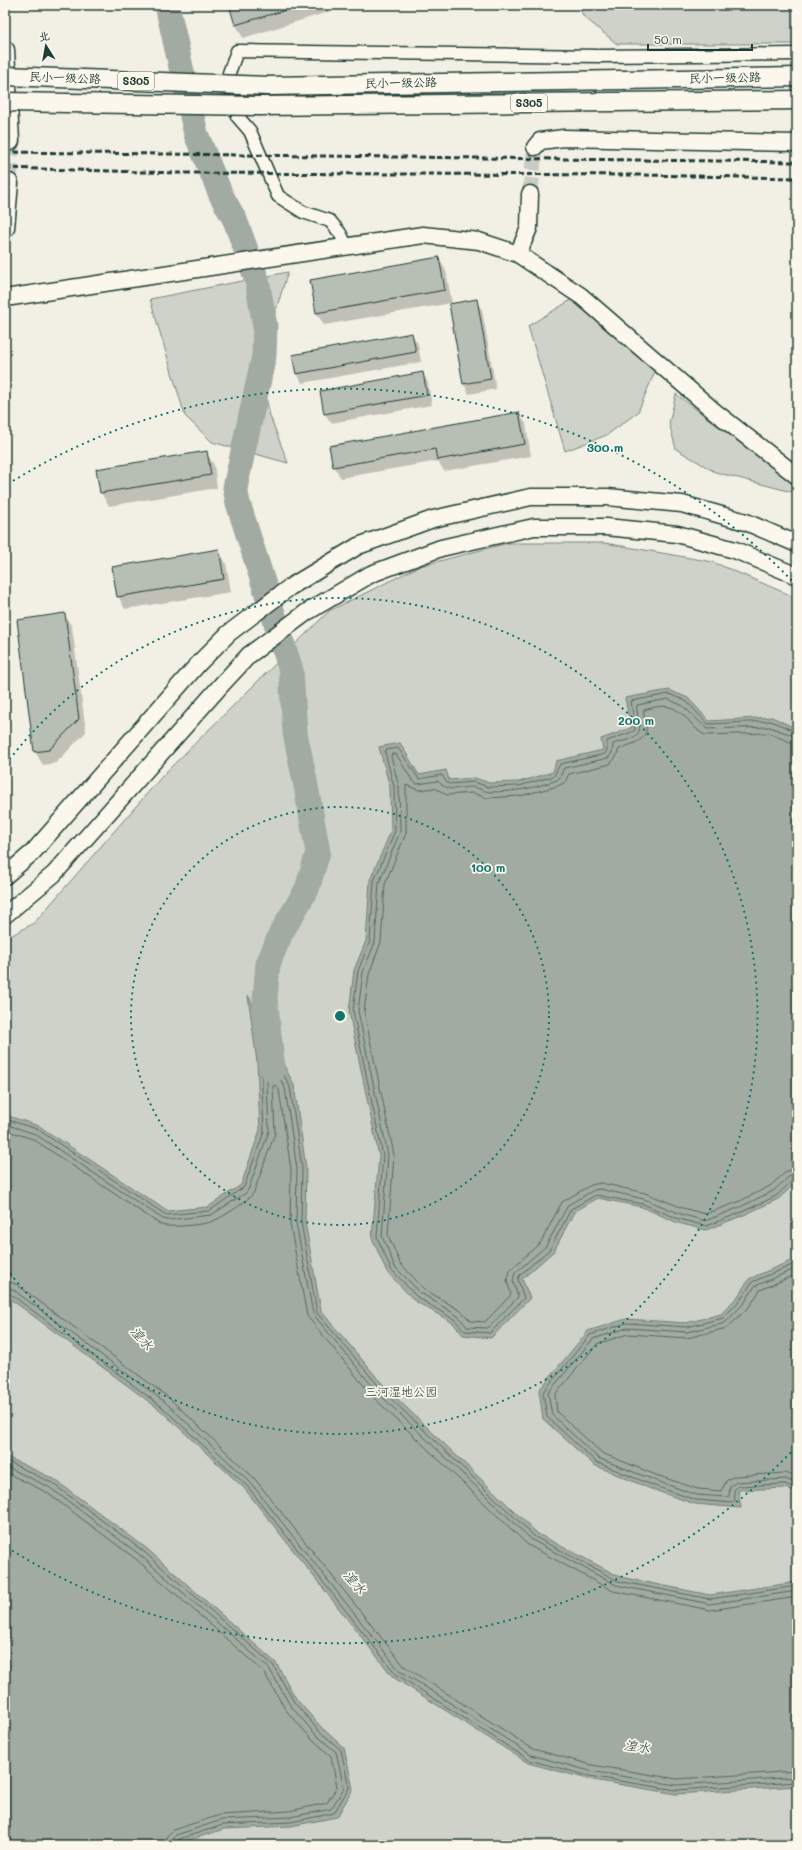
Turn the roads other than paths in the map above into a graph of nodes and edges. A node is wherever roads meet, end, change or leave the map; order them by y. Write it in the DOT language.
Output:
graph roads {
  1 [pos="5,50"];
  2 [pos="797,54"];
  3 [pos="5,76"];
  4 [pos="797,77"];
  5 [pos="797,100"];
  6 [pos="5,102"];
  7 [pos="10,140"];
  8 [pos="797,143"];
  9 [pos="534,147"];
  10 [pos="9,183"];
  11 [pos="530,194"];
  12 [pos="5,228"];
  13 [pos="347,247"];
  14 [pos="518,254"];
  15 [pos="5,298"];
  16 [pos="797,476"];
  17 [pos="797,544"];
  18 [pos="797,576"];
  19 [pos="5,876"];
  20 [pos="5,915"];
  1 -- 7 [label="main road"];
  2 -- 13 [label="street"];
  3 -- 4 [label="main road, 民小一级公路 / S305, bridge"];
  5 -- 6 [label="main road, 民小一级公路 / S305, bridge"];
  8 -- 9 [label="main road"];
  10 -- 12 [label="main road"];
  11 -- 14 [label="main road"];
  13 -- 14 [label="main road"];
  13 -- 15 [label="main road"];
  14 -- 16 [label="main road"];
  17 -- 19 [label="main road"];
  18 -- 20 [label="main road"];
}
